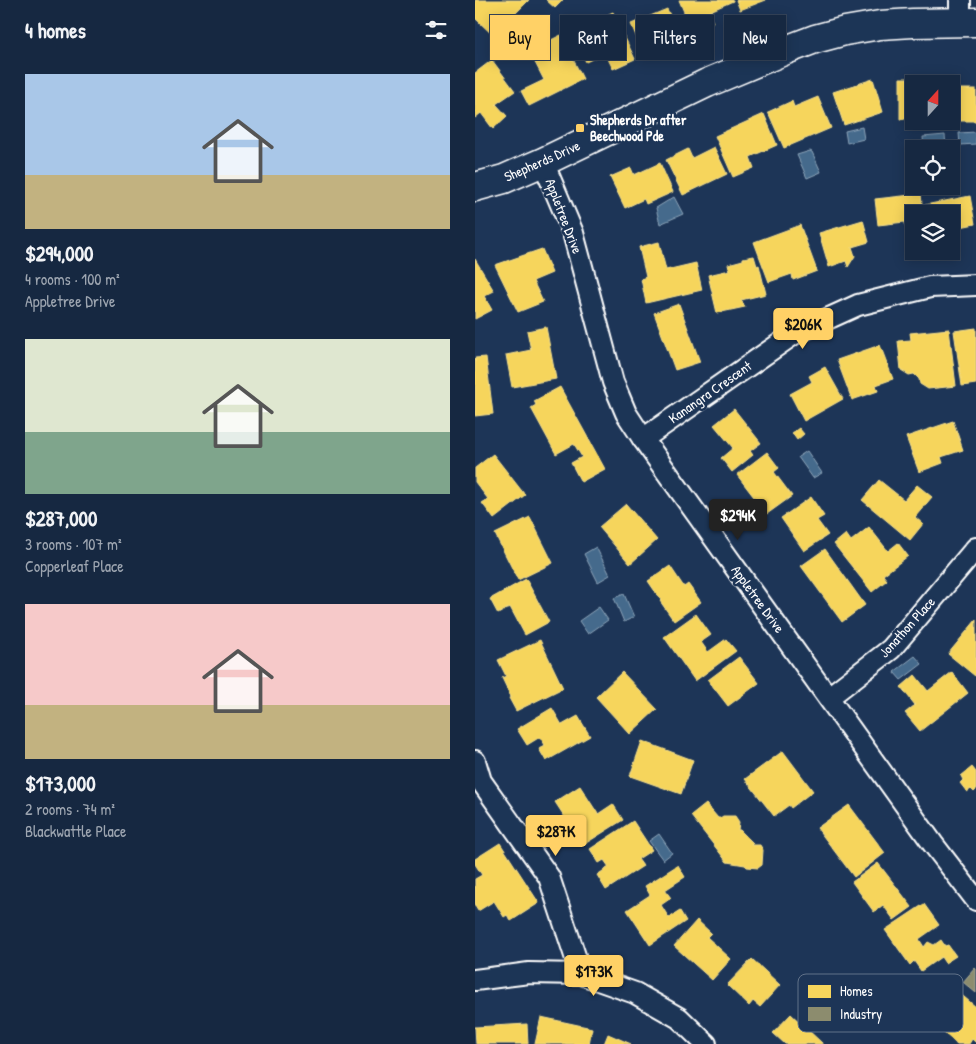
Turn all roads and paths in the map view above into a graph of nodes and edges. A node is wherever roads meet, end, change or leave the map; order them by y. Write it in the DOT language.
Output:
graph roads {
  1 [pos="966,15"];
  2 [pos="543,162"];
  3 [pos="475,187"];
  4 [pos="976,285"];
  5 [pos="643,439"];
  6 [pos="976,548"];
  7 [pos="829,697"];
  8 [pos="475,761"];
  9 [pos="976,900"];
  10 [pos="581,974"];
  11 [pos="475,980"];
  12 [pos="706,1044"];
  1 -- 2 [label="main road, Shepherds Drive"];
  2 -- 3 [label="main road, Shepherds Drive"];
  2 -- 5 [label="street, Appletree Drive"];
  4 -- 5 [label="street, Kanangra Crescent"];
  5 -- 7 [label="street, Appletree Drive"];
  6 -- 7 [label="street, Jonathon Place"];
  7 -- 9 [label="street, Appletree Drive"];
  8 -- 10 [label="street"];
  10 -- 11 [label="street"];
  10 -- 12 [label="street"];
}
